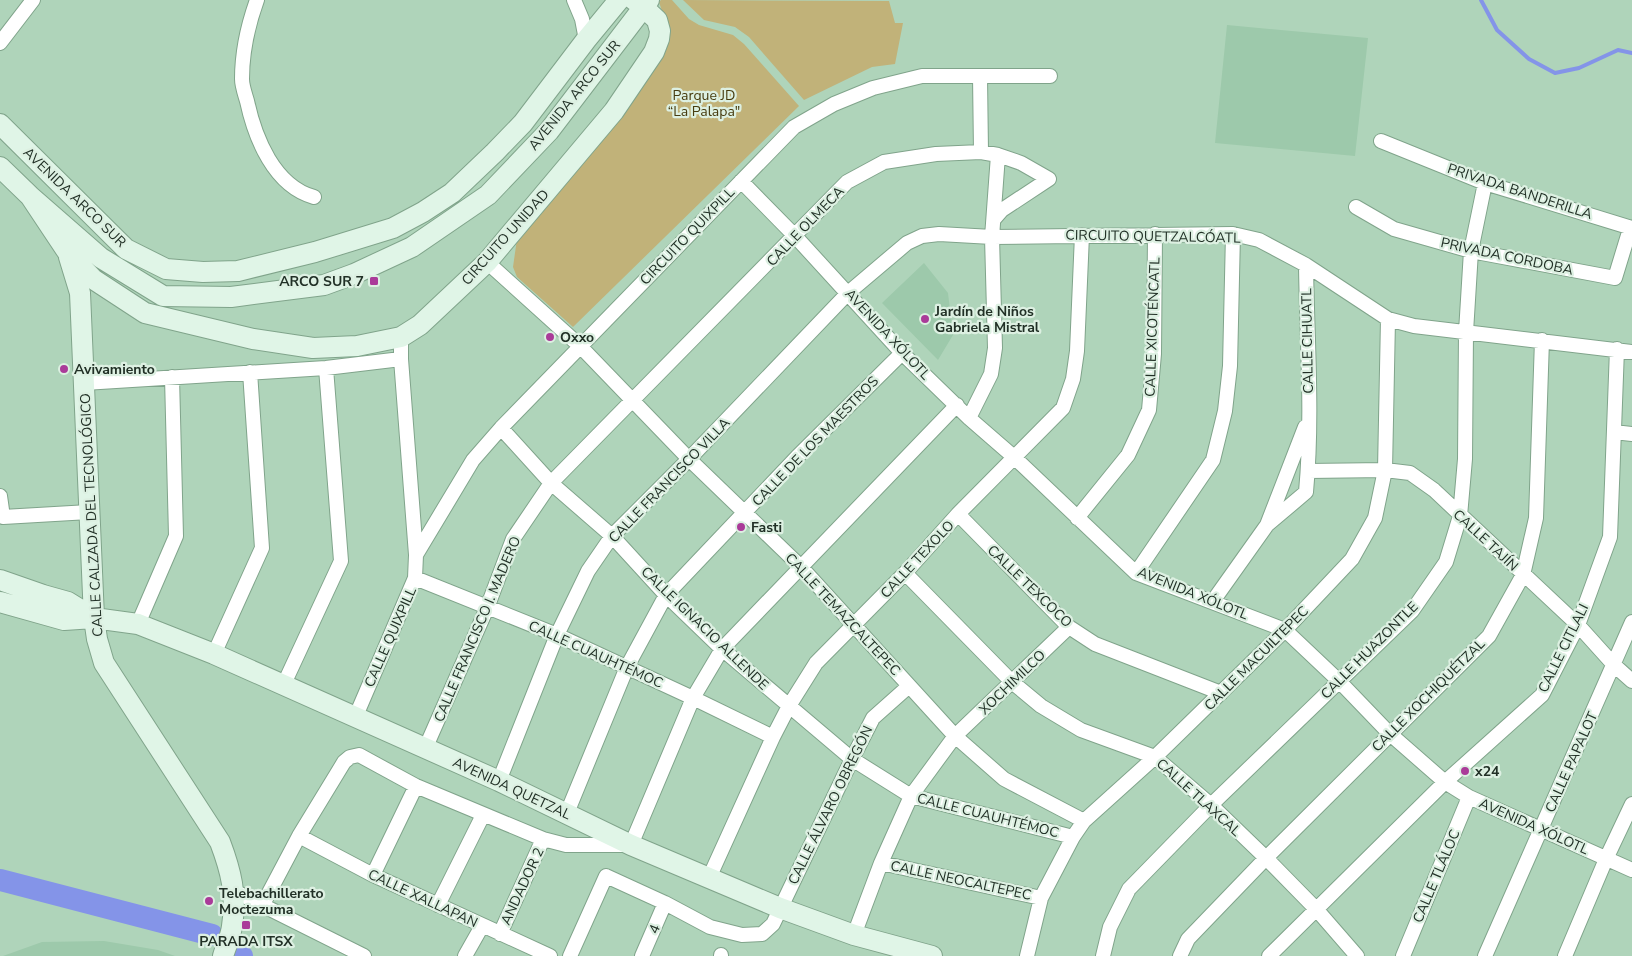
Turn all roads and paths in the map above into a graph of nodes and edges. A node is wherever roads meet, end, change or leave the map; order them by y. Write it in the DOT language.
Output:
graph roads {
  1 [pos="33,0"];
  2 [pos="257,0"];
  3 [pos="574,0"];
  4 [pos="619,0"];
  5 [pos="642,2"];
  6 [pos="586,40"];
  7 [pos="0,43"];
  8 [pos="980,76"];
  9 [pos="1050,76"];
  10 [pos="0,124"];
  11 [pos="1381,141"];
  12 [pos="981,152"];
  13 [pos="998,155"];
  14 [pos="0,166"];
  15 [pos="741,181"];
  16 [pos="1485,183"];
  17 [pos="30,196"];
  18 [pos="314,196"];
  19 [pos="1356,207"];
  20 [pos="995,218"];
  21 [pos="1630,229"];
  22 [pos="1155,234"];
  23 [pos="1233,234"];
  24 [pos="1082,235"];
  25 [pos="795,236"];
  26 [pos="992,237"];
  27 [pos="1471,250"];
  28 [pos="68,254"];
  29 [pos="101,258"];
  30 [pos="487,262"];
  31 [pos="1306,265"];
  32 [pos="848,293"];
  33 [pos="1388,319"];
  34 [pos="1466,332"];
  35 [pos="401,337"];
  36 [pos="1542,340"];
  37 [pos="580,346"];
  38 [pos="1617,349"];
  39 [pos="1632,352"];
  40 [pos="902,353"];
  41 [pos="401,359"];
  42 [pos="326,368"];
  43 [pos="250,372"];
  44 [pos="172,377"];
  45 [pos="84,383"];
  46 [pos="634,400"];
  47 [pos="957,405"];
  48 [pos="1308,417"];
  49 [pos="969,418"];
  50 [pos="501,428"];
  51 [pos="1614,432"];
  52 [pos="1632,434"];
  53 [pos="1015,458"];
  54 [pos="689,459"];
  55 [pos="1385,470"];
  56 [pos="1308,471"];
  57 [pos="551,483"];
  58 [pos="0,496"];
  59 [pos="89,512"];
  60 [pos="744,513"];
  61 [pos="958,514"];
  62 [pos="1460,516"];
  63 [pos="1077,518"];
  64 [pos="1267,525"];
  65 [pos="612,536"];
  66 [pos="416,555"];
  67 [pos="800,566"];
  68 [pos="905,572"];
  69 [pos="1136,573"];
  70 [pos="1523,575"];
  71 [pos="415,578"];
  72 [pos="0,580"];
  73 [pos="666,595"];
  74 [pos="1213,601"];
  75 [pos="0,602"];
  76 [pos="487,608"];
  77 [pos="94,618"];
  78 [pos="1632,622"];
  79 [pos="138,624"];
  80 [pos="1578,625"];
  81 [pos="853,626"];
  82 [pos="1069,626"];
  83 [pos="1285,630"];
  84 [pos="557,635"];
  85 [pos="722,648"];
  86 [pos="214,654"];
  87 [pos="1614,665"];
  88 [pos="627,667"];
  89 [pos="1339,681"];
  90 [pos="1632,681"];
  91 [pos="1012,682"];
  92 [pos="283,686"];
  93 [pos="908,686"];
  94 [pos="1221,693"];
  95 [pos="694,698"];
  96 [pos="789,706"];
  97 [pos="354,718"];
  98 [pos="1389,734"];
  99 [pos="955,736"];
  100 [pos="773,737"];
  101 [pos="425,749"];
  102 [pos="1155,757"];
  103 [pos="852,759"];
  104 [pos="499,781"];
  105 [pos="1445,782"];
  106 [pos="416,786"];
  107 [pos="911,796"];
  108 [pos="1469,797"];
  109 [pos="1632,804"];
  110 [pos="1211,805"];
  111 [pos="567,813"];
  112 [pos="483,815"];
  113 [pos="1084,821"];
  114 [pos="1541,830"];
  115 [pos="299,836"];
  116 [pos="1073,837"];
  117 [pos="544,839"];
  118 [pos="631,845"];
  119 [pos="1266,858"];
  120 [pos="1606,859"];
  121 [pos="881,863"];
  122 [pos="1632,870"];
  123 [pos="373,875"];
  124 [pos="709,878"];
  125 [pos="234,892"];
  126 [pos="1041,898"];
  127 [pos="665,903"];
  128 [pos="438,905"];
  129 [pos="262,906"];
  130 [pos="780,908"];
  131 [pos="1317,910"];
  132 [pos="482,926"];
  133 [pos="500,934"];
  134 [pos="854,935"];
  135 [pos="223,956"];
  136 [pos="364,956"];
  137 [pos="465,956"];
  138 [pos="550,956"];
  139 [pos="570,956"];
  140 [pos="642,956"];
  141 [pos="932,956"];
  142 [pos="1028,956"];
  143 [pos="1103,956"];
  144 [pos="1180,956"];
  145 [pos="1269,956"];
  146 [pos="1357,956"];
  147 [pos="1403,956"];
  148 [pos="1485,956"];
  149 [pos="1565,956"];
  1 -- 7 [label="street"];
  2 -- 18 [label="street"];
  3 -- 6 [label="street"];
  4 -- 6 [label="street, AVENIDA ARCO SUR"];
  5 -- 29 [label="street, AVENIDA ARCO SUR"];
  5 -- 30 [label="street, CIRCUITO UNIDAD"];
  6 -- 10 [label="street, AVENIDA ARCO SUR"];
  8 -- 9 [label="street, CIRCUITO QUIXPILL"];
  8 -- 12 [label="street"];
  8 -- 15 [label="street, CIRCUITO QUIXPILL"];
  11 -- 16 [label="street, PRIVADA BANDERILLA"];
  12 -- 13 [label="street, CALLE OLMECA"];
  12 -- 25 [label="street, CALLE OLMECA"];
  13 -- 20 [label="street"];
  13 -- 20 [label="street, CALLE OLMECA"];
  14 -- 17 [label="street, AVENIDA ARCO SUR"];
  15 -- 25 [label="street, AVENIDA XÓLOTL"];
  15 -- 37 [label="street, CIRCUITO QUIXPILL"];
  16 -- 21 [label="street, PRIVADA BANDERILLA"];
  16 -- 27 [label="street, CALLE HUAZONTLE"];
  17 -- 28 [label="street, CIRCUITO UNIDAD"];
  17 -- 29 [label="street, AVENIDA ARCO SUR"];
  19 -- 27 [label="street, PRIVADA CORDOBA"];
  20 -- 26 [label="street"];
  21 -- 27 [label="street, PRIVADA CORDOBA"];
  22 -- 23 [label="street, CIRCUITO QUETZALCÓATL"];
  22 -- 24 [label="street, CIRCUITO QUETZALCÓATL"];
  22 -- 63 [label="street, CALLE XICOTÉNCATL"];
  23 -- 31 [label="street, CIRCUITO QUETZALCÓATL"];
  23 -- 69 [label="street"];
  24 -- 26 [label="street, CIRCUITO QUETZALCÓATL"];
  24 -- 53 [label="street, CALLE TEXOLO"];
  25 -- 32 [label="street, AVENIDA XÓLOTL"];
  25 -- 46 [label="street, CALLE OLMECA"];
  26 -- 32 [label="street, CIRCUITO QUETZALCÓATL"];
  26 -- 49 [label="street"];
  27 -- 34 [label="street, CALLE HUAZONTLE"];
  28 -- 29 [label="street"];
  28 -- 35 [label="street, CIRCUITO UNIDAD"];
  28 -- 45 [label="street, CALLE CALZADA DEL TECNOLÓGICO"];
  30 -- 35 [label="street, CIRCUITO UNIDAD"];
  30 -- 37 [label="street, CALLE TEMAZCALTEPEC"];
  31 -- 33 [label="street, CIRCUITO QUETZALCÓATL"];
  31 -- 48 [label="street, CALLE CIHUATL"];
  32 -- 40 [label="street, AVENIDA XÓLOTL"];
  32 -- 54 [label="street, CALLE FRANCISCO VILLA"];
  33 -- 34 [label="street, CIRCUITO QUETZALCÓATL"];
  33 -- 55 [label="street, CALLE MACUILTEPEC"];
  34 -- 36 [label="street, CIRCUITO QUETZALCÓATL"];
  34 -- 62 [label="street, CALLE HUAZONTLE"];
  35 -- 41 [label="street, CALLE QUIXPILL"];
  36 -- 38 [label="street, CIRCUITO QUETZALCÓATL"];
  36 -- 70 [label="street, CALLE XOCHIQUÉTZAL"];
  37 -- 46 [label="street, CALLE TEMAZCALTEPEC"];
  37 -- 50 [label="street, CIRCUITO QUIXPILL"];
  38 -- 39 [label="street, CIRCUITO QUETZALCÓATL"];
  38 -- 51 [label="street, CALLE CITLALI"];
  40 -- 47 [label="street, AVENIDA XÓLOTL"];
  40 -- 60 [label="street, CALLE DE LOS MAESTROS"];
  41 -- 42 [label="street"];
  41 -- 66 [label="street, CALLE QUIXPILL"];
  42 -- 43 [label="street"];
  42 -- 92 [label="street"];
  43 -- 44 [label="street"];
  43 -- 86 [label="street"];
  44 -- 45 [label="street"];
  44 -- 79 [label="street"];
  45 -- 59 [label="street, CALLE CALZADA DEL TECNOLÓGICO"];
  46 -- 54 [label="street, CALLE TEMAZCALTEPEC"];
  46 -- 57 [label="street, CALLE FRANCISCO I. MADERO"];
  47 -- 49 [label="street, AVENIDA XÓLOTL"];
  47 -- 67 [label="street"];
  48 -- 56 [label="street, CALLE CIHUATL"];
  48 -- 64 [label="street, CALLE CIHUATL"];
  49 -- 53 [label="street, AVENIDA XÓLOTL"];
  50 -- 57 [label="street, CALLE IGNACIO ALLENDE"];
  50 -- 66 [label="street, CIRCUITO QUIXPILL"];
  51 -- 52 [label="street"];
  51 -- 80 [label="street, CALLE CITLALI"];
  53 -- 61 [label="street, CALLE TEXOLO"];
  53 -- 63 [label="street, AVENIDA XÓLOTL"];
  54 -- 60 [label="street, CALLE TEMAZCALTEPEC"];
  54 -- 65 [label="street, CALLE FRANCISCO VILLA"];
  55 -- 56 [label="street, CALLE TAJÍN"];
  55 -- 62 [label="street, CALLE TAJÍN"];
  55 -- 83 [label="street, CALLE MACUILTEPEC"];
  56 -- 64 [label="street, CALLE CIHUATL"];
  57 -- 65 [label="street, CALLE IGNACIO ALLENDE"];
  57 -- 76 [label="street, CALLE FRANCISCO I. MADERO"];
  58 -- 59 [label="street"];
  59 -- 77 [label="street, CALLE CALZADA DEL TECNOLÓGICO"];
  60 -- 67 [label="street, CALLE TEMAZCALTEPEC"];
  60 -- 73 [label="street, CALLE DE LOS MAESTROS"];
  61 -- 68 [label="street, CALLE TEXOLO"];
  61 -- 82 [label="street, CALLE TEXCOCO"];
  62 -- 70 [label="street, CALLE TAJÍN"];
  62 -- 89 [label="street, CALLE HUAZONTLE"];
  63 -- 69 [label="street, AVENIDA XÓLOTL"];
  64 -- 74 [label="street, CALLE CIHUATL"];
  65 -- 73 [label="street, CALLE IGNACIO ALLENDE"];
  65 -- 84 [label="street, CALLE FRANCISCO VILLA"];
  66 -- 71 [label="street, CALLE QUIXPILL"];
  67 -- 81 [label="street, CALLE TEMAZCALTEPEC"];
  67 -- 85 [label="street"];
  68 -- 81 [label="street, CALLE TEXOLO"];
  68 -- 91 [label="street, CALLE TLAXCAL"];
  69 -- 74 [label="street, AVENIDA XÓLOTL"];
  70 -- 80 [label="street, CALLE TAJÍN"];
  70 -- 98 [label="street, CALLE XOCHIQUÉTZAL"];
  71 -- 76 [label="street, CALLE CUAUHTÉMOC"];
  71 -- 97 [label="street, CALLE QUIXPILL"];
  72 -- 77 [label="street"];
  73 -- 85 [label="street, CALLE IGNACIO ALLENDE"];
  73 -- 88 [label="street, CALLE DE LOS MAESTROS"];
  74 -- 83 [label="street, AVENIDA XÓLOTL"];
  75 -- 77 [label="street"];
  76 -- 84 [label="street, CALLE CUAUHTÉMOC"];
  76 -- 101 [label="street, CALLE FRANCISCO I. MADERO"];
  77 -- 79 [label="street, AVENIDA QUETZAL"];
  77 -- 125 [label="street, CALLE CALZADA DEL TECNOLÓGICO"];
  78 -- 87 [label="street, CALLE PAPALOT"];
  79 -- 86 [label="street, AVENIDA QUETZAL"];
  80 -- 87 [label="street, CALLE TAJÍN"];
  80 -- 105 [label="street, CALLE CITLALI"];
  81 -- 93 [label="street, CALLE TEMAZCALTEPEC"];
  81 -- 96 [label="street, CALLE TEXOLO"];
  82 -- 91 [label="street, XOCHIMILCO"];
  82 -- 94 [label="street, CALLE TEXCOCO"];
  83 -- 89 [label="street, AVENIDA XÓLOTL"];
  83 -- 94 [label="street, CALLE MACUILTEPEC"];
  84 -- 88 [label="street, CALLE CUAUHTÉMOC"];
  84 -- 104 [label="street, CALLE FRANCISCO VILLA"];
  85 -- 95 [label="street"];
  85 -- 96 [label="street, CALLE IGNACIO ALLENDE"];
  86 -- 92 [label="street, AVENIDA QUETZAL"];
  87 -- 90 [label="street, CALLE TAJÍN"];
  87 -- 114 [label="street, CALLE PAPALOT"];
  88 -- 95 [label="street, CALLE CUAUHTÉMOC"];
  88 -- 111 [label="street, CALLE DE LOS MAESTROS"];
  89 -- 98 [label="street, AVENIDA XÓLOTL"];
  89 -- 110 [label="street, CALLE HUAZONTLE"];
  91 -- 99 [label="street, XOCHIMILCO"];
  91 -- 102 [label="street, CALLE TLAXCAL"];
  92 -- 97 [label="street, AVENIDA QUETZAL"];
  93 -- 99 [label="street, CALLE TEMAZCALTEPEC"];
  93 -- 103 [label="street, CALLE ÁLVARO OBREGÓN"];
  94 -- 102 [label="street, CALLE MACUILTEPEC"];
  95 -- 100 [label="street, CALLE CUAUHTÉMOC"];
  95 -- 118 [label="street"];
  96 -- 100 [label="street, CALLE TEXOLO"];
  96 -- 103 [label="street, CALLE IGNACIO ALLENDE"];
  97 -- 101 [label="street, AVENIDA QUETZAL"];
  98 -- 105 [label="street, AVENIDA XÓLOTL"];
  98 -- 119 [label="street, CALLE XOCHIQUÉTZAL"];
  99 -- 107 [label="street, XOCHIMILCO"];
  99 -- 113 [label="street, CALLE TEMAZCALTEPEC"];
  100 -- 124 [label="street, CALLE TEXOLO"];
  101 -- 104 [label="street, AVENIDA QUETZAL"];
  102 -- 110 [label="street, CALLE TLAXCAL"];
  102 -- 113 [label="street, CALLE MACUILTEPEC"];
  103 -- 107 [label="street, CALLE CUAUHTÉMOC"];
  103 -- 130 [label="street, CALLE ÁLVARO OBREGÓN"];
  104 -- 111 [label="street, AVENIDA QUETZAL"];
  105 -- 108 [label="street, AVENIDA XÓLOTL"];
  105 -- 131 [label="street, CALLE CITLALI"];
  106 -- 112 [label="street"];
  106 -- 115 [label="street"];
  106 -- 123 [label="street"];
  107 -- 116 [label="street, CALLE CUAUHTÉMOC"];
  107 -- 121 [label="street, XOCHIMILCO"];
  108 -- 114 [label="street, AVENIDA XÓLOTL"];
  108 -- 147 [label="street, CALLE TLÁLOC"];
  109 -- 120 [label="street"];
  110 -- 119 [label="street, CALLE TLAXCAL"];
  110 -- 143 [label="street, CALLE HUAZONTLE"];
  111 -- 118 [label="street, AVENIDA QUETZAL"];
  112 -- 117 [label="street"];
  112 -- 128 [label="street"];
  113 -- 116 [label="street, CALLE MACUILTEPEC"];
  114 -- 120 [label="street, AVENIDA XÓLOTL"];
  114 -- 148 [label="street, CALLE PAPALOT"];
  115 -- 123 [label="street, CALLE XALLAPAN"];
  115 -- 129 [label="street"];
  116 -- 126 [label="street, CALLE MACUILTEPEC"];
  117 -- 118 [label="street"];
  117 -- 133 [label="street, ANDADOR 2"];
  118 -- 124 [label="street, AVENIDA QUETZAL"];
  119 -- 131 [label="street, CALLE TLAXCAL"];
  119 -- 144 [label="street, CALLE XOCHIQUÉTZAL"];
  120 -- 122 [label="street, AVENIDA XÓLOTL"];
  120 -- 149 [label="street"];
  121 -- 126 [label="street, CALLE NEOCALTEPEC"];
  121 -- 134 [label="street, XOCHIMILCO"];
  123 -- 128 [label="street, CALLE XALLAPAN"];
  124 -- 130 [label="street, AVENIDA QUETZAL"];
  125 -- 129 [label="street"];
  125 -- 135 [label="street, CALLE CALZADA DEL TECNOLÓGICO"];
  126 -- 142 [label="street, CALLE MACUILTEPEC"];
  127 -- 130 [label="street, CALLE ÁLVARO OBREGÓN"];
  127 -- 139 [label="street"];
  127 -- 140 [label="street, 4"];
  128 -- 132 [label="street, CALLE XALLAPAN"];
  129 -- 136 [label="street"];
  130 -- 134 [label="street, AVENIDA QUETZAL"];
  131 -- 145 [label="street, CALLE CITLALI"];
  131 -- 146 [label="street, CALLE TLAXCAL"];
  132 -- 133 [label="street, CALLE XALLAPAN"];
  132 -- 137 [label="street"];
  133 -- 138 [label="street, CALLE XALLAPAN"];
  134 -- 141 [label="street, AVENIDA QUETZAL"];
}
